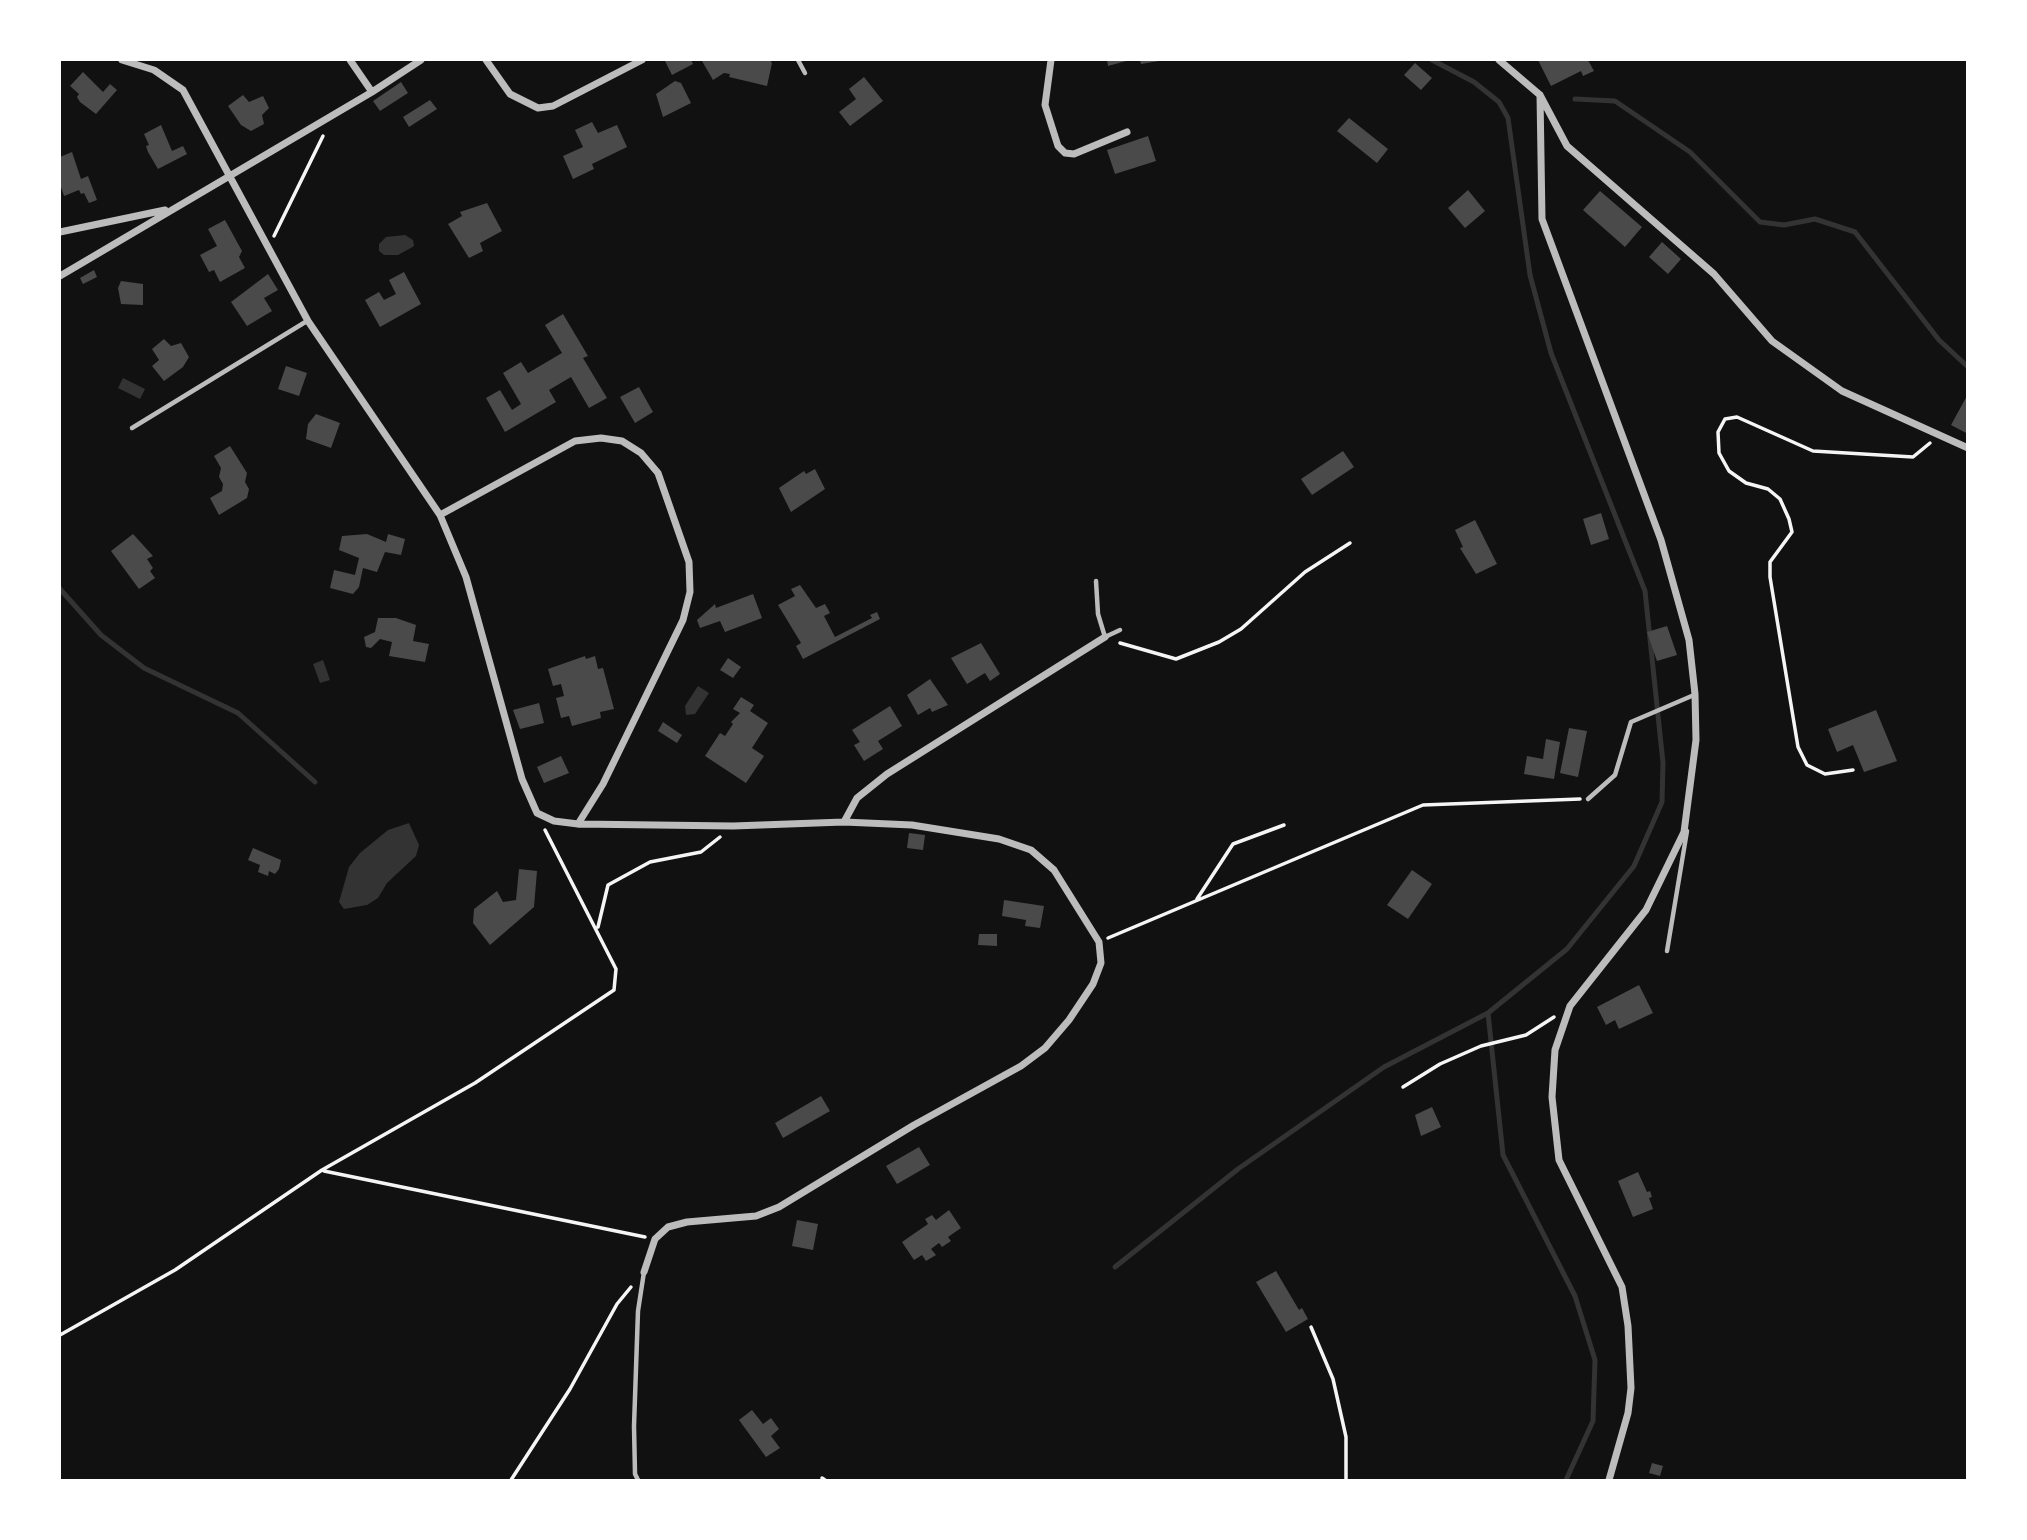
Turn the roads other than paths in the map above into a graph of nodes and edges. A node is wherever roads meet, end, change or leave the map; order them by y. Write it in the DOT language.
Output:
graph roads {
  1 [pos="122,60"];
  2 [pos="350,60"];
  3 [pos="421,60"];
  4 [pos="486,60"];
  5 [pos="642,60"];
  6 [pos="798,60"];
  7 [pos="1051,60"];
  8 [pos="1499,60"];
  9 [pos="805,72"];
  10 [pos="372,92"];
  11 [pos="1540,95"];
  12 [pos="1126,132"];
  13 [pos="228,177"];
  14 [pos="171,209"];
  15 [pos="60,232"];
  16 [pos="60,276"];
  17 [pos="308,321"];
  18 [pos="132,428"];
  19 [pos="1968,448"];
  20 [pos="440,515"];
  21 [pos="1096,580"];
  22 [pos="1120,630"];
  23 [pos="1105,637"];
  24 [pos="1695,694"];
  25 [pos="1588,799"];
  26 [pos="1688,819"];
  27 [pos="844,822"];
  28 [pos="578,824"];
  29 [pos="1667,951"];
  30 [pos="644,1272"];
  31 [pos="638,1480"];
  32 [pos="1609,1480"];
  1 -- 13 [label="street"];
  2 -- 10 [label="street"];
  3 -- 10 [label="street"];
  4 -- 5 [label="street"];
  6 -- 9 [label="lane"];
  7 -- 12 [label="street"];
  8 -- 11 [label="street"];
  10 -- 13 [label="street"];
  11 -- 19 [label="street"];
  11 -- 24 [label="street"];
  13 -- 14 [label="street"];
  13 -- 17 [label="street"];
  14 -- 15 [label="street"];
  14 -- 16 [label="street"];
  17 -- 18 [label="lane"];
  17 -- 20 [label="street"];
  20 -- 28 [label="street"];
  20 -- 28 [label="street"];
  21 -- 23 [label="lane"];
  22 -- 23 [label="lane"];
  23 -- 27 [label="street"];
  24 -- 25 [label="lane"];
  24 -- 26 [label="street"];
  26 -- 29 [label="lane"];
  26 -- 32 [label="street"];
  27 -- 28 [label="street"];
  27 -- 30 [label="street"];
  30 -- 31 [label="lane"];
}
